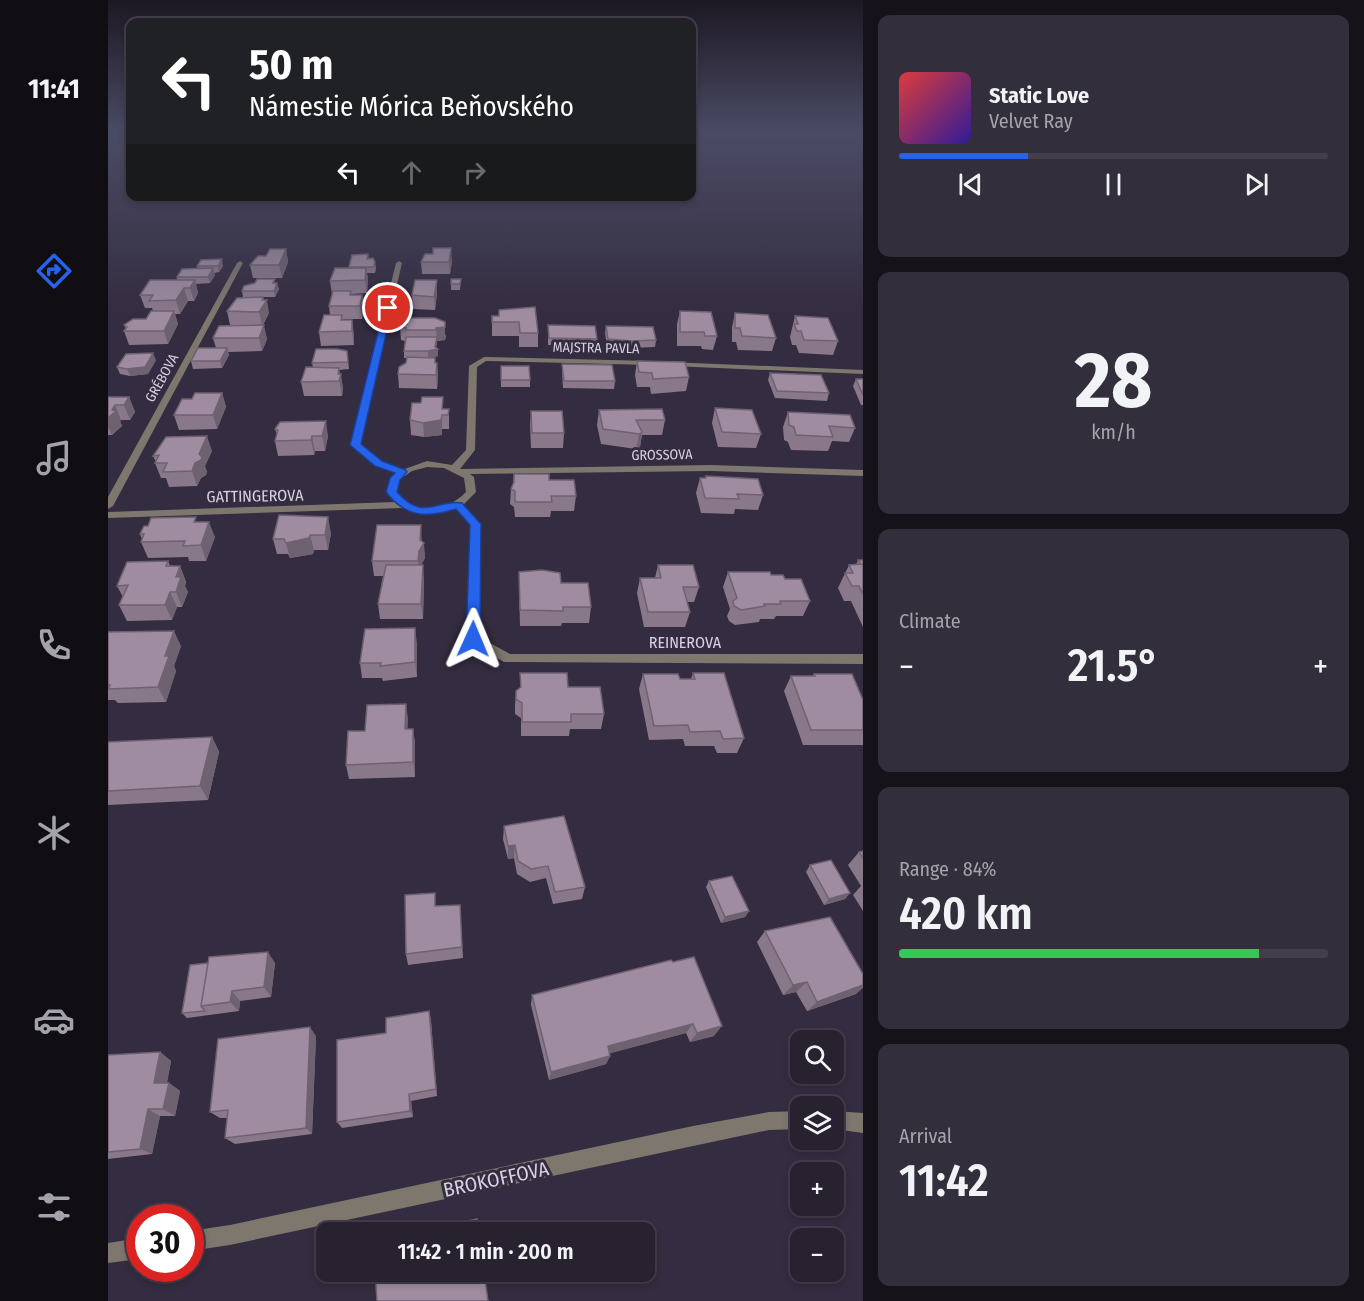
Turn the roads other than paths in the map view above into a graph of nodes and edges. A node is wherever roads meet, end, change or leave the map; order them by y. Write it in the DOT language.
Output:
graph roads {
  1 [pos="240,263"];
  2 [pos="399,263"];
  3 [pos="863,372"];
  4 [pos="458,469"];
  5 [pos="402,472"];
  6 [pos="863,473"];
  7 [pos="403,505"];
  8 [pos="458,505"];
  9 [pos="108,506"];
  10 [pos="108,515"];
  11 [pos="863,659"];
  12 [pos="790,1120"];
  13 [pos="844,1121"];
  14 [pos="863,1123"];
  15 [pos="204,1239"];
  16 [pos="126,1250"];
  17 [pos="108,1253"];
  1 -- 9 [label="street, GRÉBOVA"];
  2 -- 5 [label="street"];
  3 -- 4 [label="street, MAJSTRA PAVLA"];
  4 -- 5 [label="street"];
  4 -- 6 [label="street, GROSSOVA"];
  4 -- 8 [label="street"];
  5 -- 7 [label="street"];
  7 -- 8 [label="street"];
  7 -- 10 [label="street, GATTINGEROVA"];
  8 -- 11 [label="street, REINEROVA"];
  12 -- 15 [label="street, BROKOFFOVA"];
  13 -- 14 [label="street"];
  16 -- 17 [label="street"];
}
